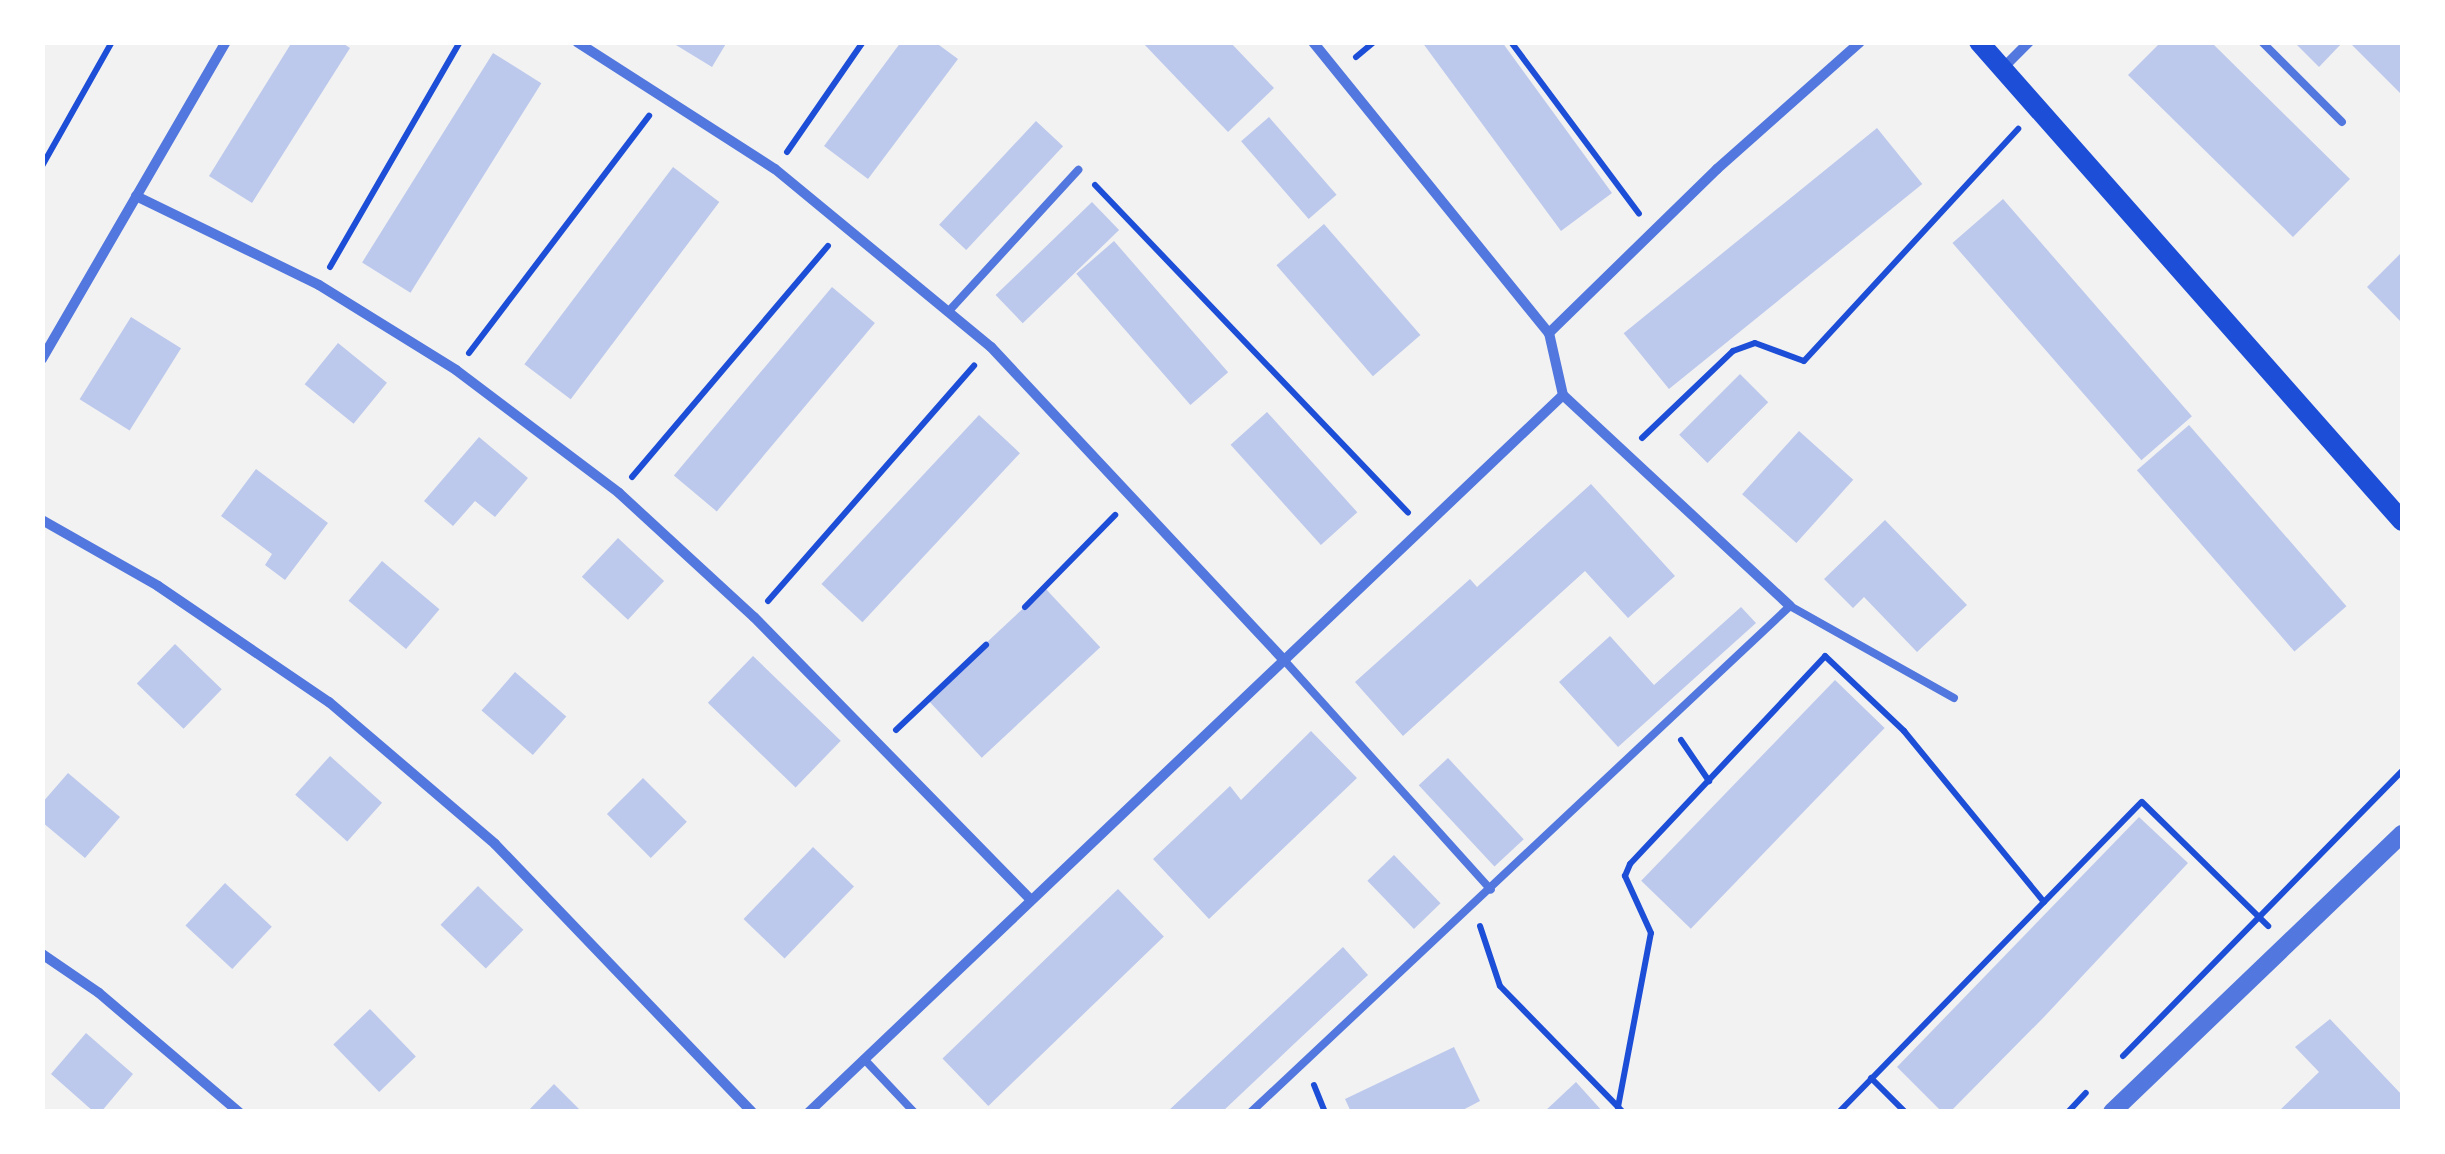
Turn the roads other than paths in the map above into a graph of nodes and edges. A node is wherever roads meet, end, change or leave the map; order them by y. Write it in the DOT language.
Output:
graph roads {
  1 [pos="226,42"];
  2 [pos="578,42"];
  3 [pos="1313,42"];
  4 [pos="1860,42"];
  5 [pos="1979,42"];
  6 [pos="2029,42"];
  7 [pos="2262,42"];
  8 [pos="2002,69"];
  9 [pos="2342,122"];
  10 [pos="1078,170"];
  11 [pos="136,196"];
  12 [pos="948,312"];
  13 [pos="1548,333"];
  14 [pos="42,359"];
  15 [pos="1563,395"];
  16 [pos="42,520"];
  17 [pos="2402,521"];
  18 [pos="1790,606"];
  19 [pos="1284,660"];
  20 [pos="1954,698"];
  21 [pos="2401,840"];
  22 [pos="1491,890"];
  23 [pos="1031,900"];
  24 [pos="42,954"];
  25 [pos="864,1059"];
  26 [pos="238,1112"];
  27 [pos="752,1112"];
  28 [pos="809,1112"];
  29 [pos="914,1112"];
  30 [pos="1251,1112"];
  31 [pos="2112,1112"];
  1 -- 11 [label="street"];
  2 -- 12 [label="street"];
  3 -- 13 [label="street"];
  4 -- 13 [label="street"];
  5 -- 8 [label="main road"];
  6 -- 8 [label="street"];
  7 -- 9 [label="lane"];
  8 -- 17 [label="main road"];
  10 -- 12 [label="lane"];
  11 -- 14 [label="street"];
  11 -- 23 [label="street"];
  12 -- 19 [label="street"];
  13 -- 15 [label="street"];
  15 -- 18 [label="street"];
  15 -- 19 [label="street"];
  16 -- 27 [label="street"];
  18 -- 20 [label="lane"];
  18 -- 22 [label="lane"];
  19 -- 22 [label="lane"];
  19 -- 23 [label="street"];
  21 -- 31 [label="street"];
  22 -- 30 [label="lane"];
  23 -- 25 [label="street"];
  24 -- 26 [label="street"];
  25 -- 28 [label="street"];
  25 -- 29 [label="lane"];
}
